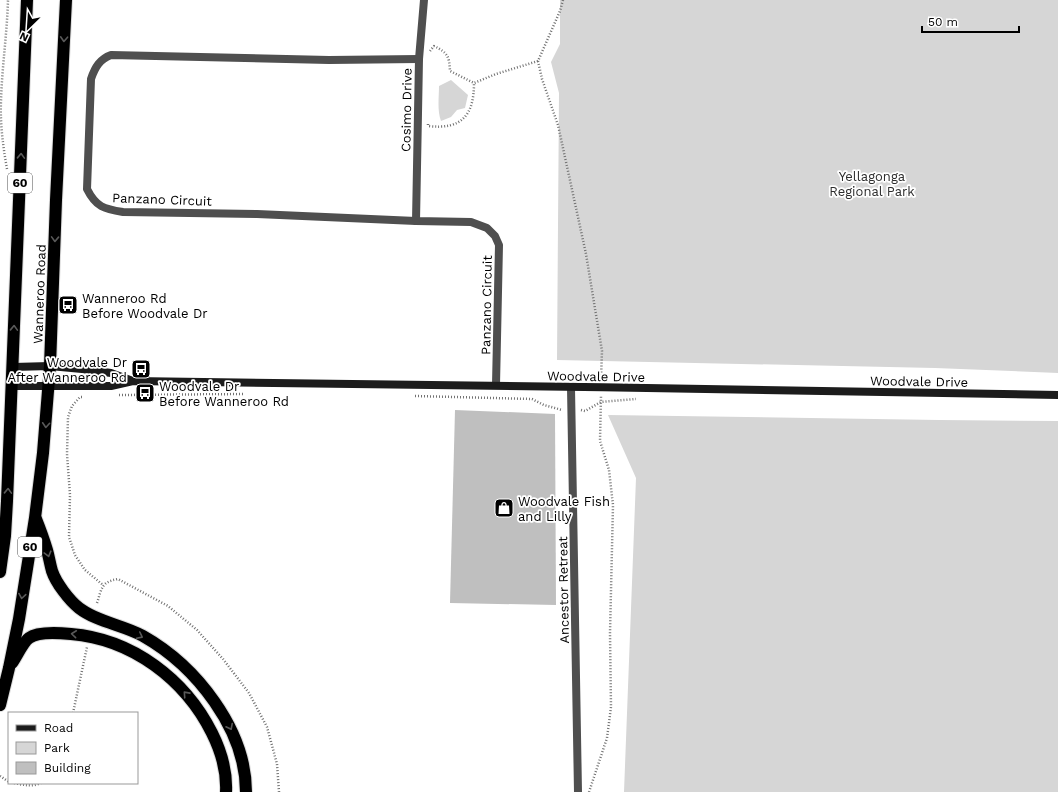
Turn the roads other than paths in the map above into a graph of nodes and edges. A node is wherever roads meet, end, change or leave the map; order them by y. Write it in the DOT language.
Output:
graph roads {
  1 [pos="27,0"];
  2 [pos="66,0"];
  3 [pos="424,0"];
  4 [pos="420,59"];
  5 [pos="416,221"];
  6 [pos="13,366"];
  7 [pos="50,366"];
  8 [pos="133,381"];
  9 [pos="496,385"];
  10 [pos="12,386"];
  11 [pos="48,386"];
  12 [pos="571,388"];
  13 [pos="1058,395"];
  14 [pos="35,518"];
  15 [pos="0,572"];
  16 [pos="9,668"];
  17 [pos="0,705"];
  18 [pos="226,792"];
  19 [pos="246,792"];
  20 [pos="578,792"];
  6 -- 1 [label="highway, Wanneroo Road / 60, one-way"];
  2 -- 7 [label="highway, Wanneroo Road / 60, one-way"];
  3 -- 4 [label="street, Cosimo Drive"];
  4 -- 5 [label="street, Cosimo Drive"];
  4 -- 5 [label="street, Panzano Circuit"];
  5 -- 9 [label="street, Panzano Circuit"];
  6 -- 7 [label="street, Woodvale Drive"];
  6 -- 10 [label="highway, Wanneroo Road / 60"];
  7 -- 8 [label="street, Woodvale Drive"];
  7 -- 11 [label="highway, Wanneroo Road / 60"];
  8 -- 9 [label="street, Woodvale Drive"];
  8 -- 11 [label="street, Woodvale Drive"];
  9 -- 12 [label="street, Woodvale Drive"];
  10 -- 11 [label="street, Woodvale Drive"];
  15 -- 10 [label="highway, 60, one-way"];
  11 -- 14 [label="highway, Wanneroo Road / 60, one-way"];
  12 -- 13 [label="street, Woodvale Drive"];
  12 -- 20 [label="street, Ancestor Retreat"];
  14 -- 16 [label="highway, Wanneroo Road / 60, one-way"];
  14 -- 19 [label="highway, one-way"];
  16 -- 17 [label="highway, Wanneroo Road / 60"];
  18 -- 16 [label="highway, one-way"];
}
